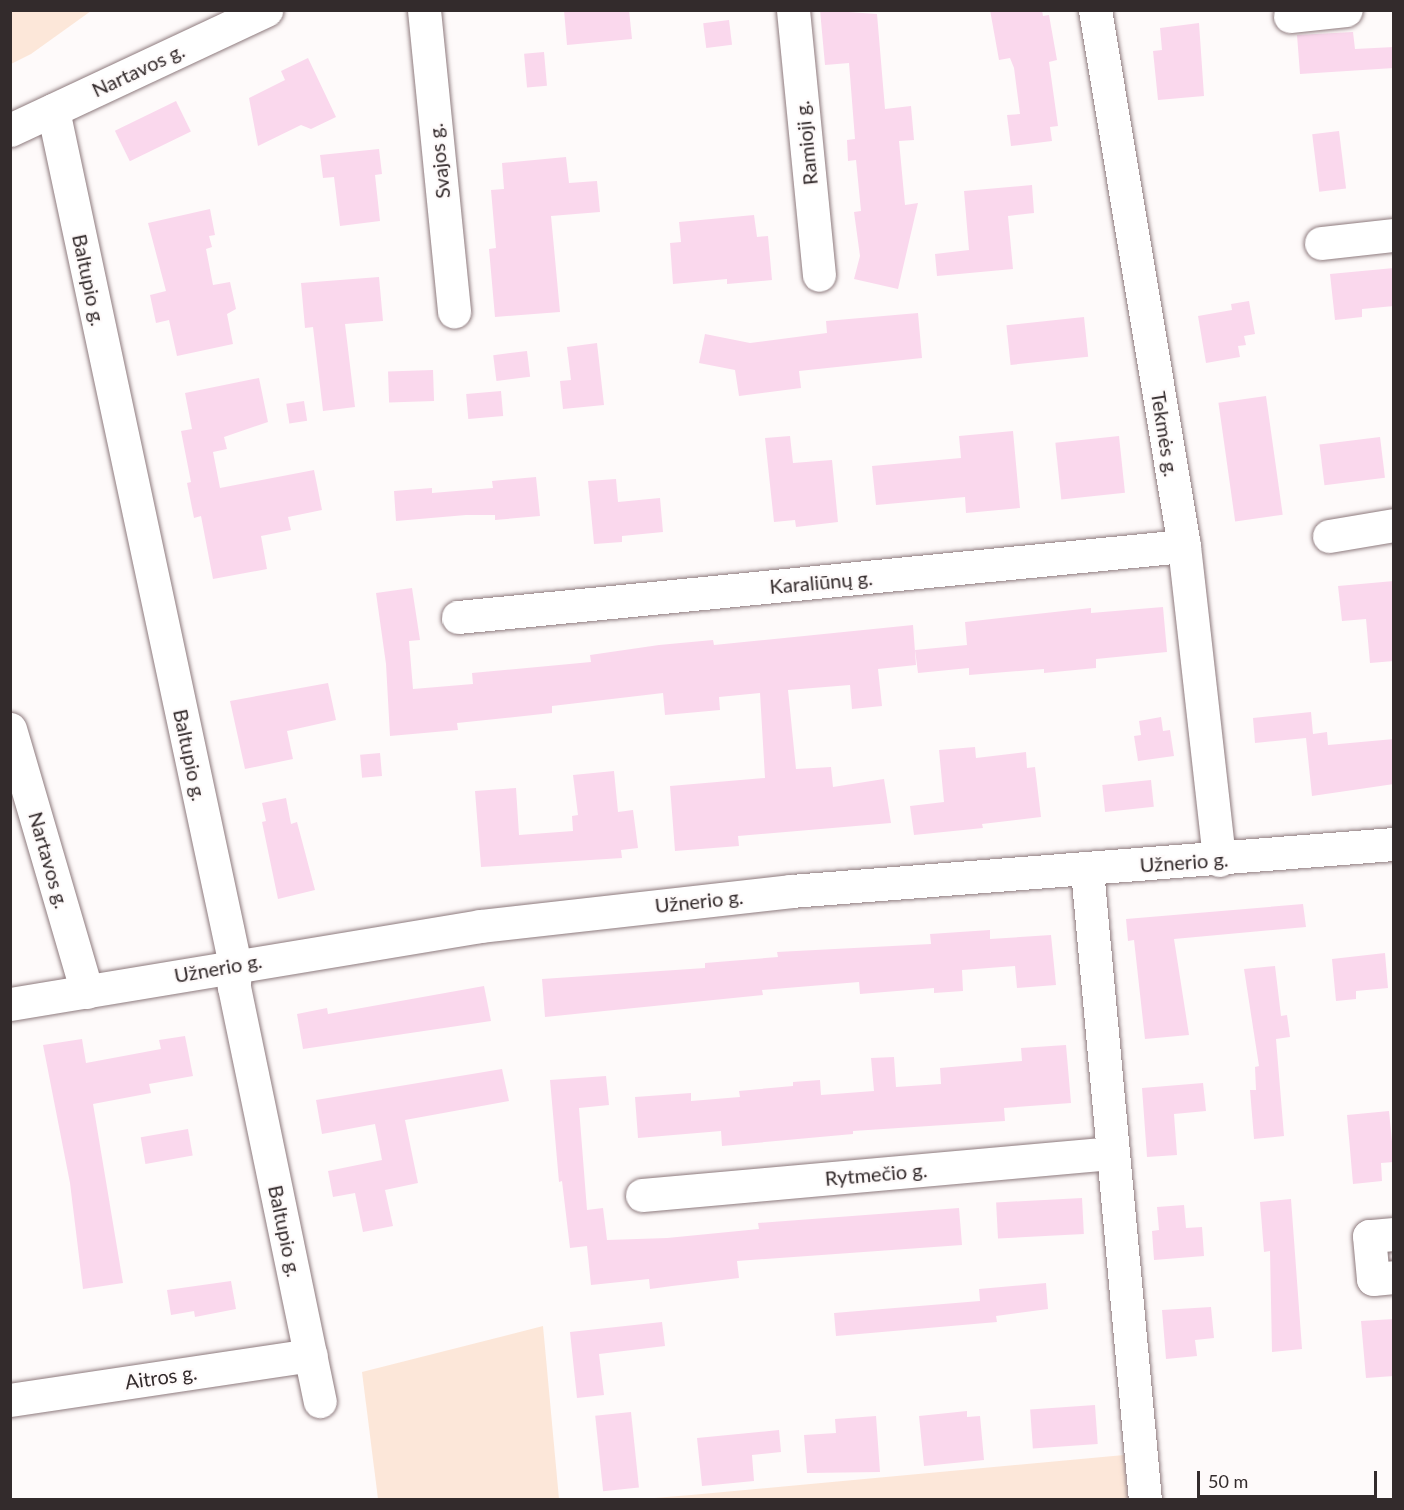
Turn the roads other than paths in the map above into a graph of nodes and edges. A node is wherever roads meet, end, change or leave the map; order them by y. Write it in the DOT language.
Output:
graph roads {
  1 [pos="266,10"];
  2 [pos="424,10"];
  3 [pos="793,10"];
  4 [pos="1095,10"];
  5 [pos="1346,10"];
  6 [pos="1290,16"];
  7 [pos="53,110"];
  8 [pos="10,130"];
  9 [pos="1394,236"];
  10 [pos="1321,243"];
  11 [pos="819,275"];
  12 [pos="454,312"];
  13 [pos="1394,525"];
  14 [pos="1329,536"];
  15 [pos="1184,546"];
  16 [pos="458,617"];
  17 [pos="10,729"];
  18 [pos="1394,844"];
  19 [pos="1219,860"];
  20 [pos="1087,870"];
  21 [pos="235,965"];
  22 [pos="87,992"];
  23 [pos="10,1004"];
  24 [pos="1111,1153"];
  25 [pos="642,1195"];
  26 [pos="1394,1234"];
  27 [pos="1394,1277"];
  28 [pos="311,1355"];
  29 [pos="10,1400"];
  30 [pos="320,1401"];
  31 [pos="1145,1500"];
  1 -- 7 [label="street, Nartavos g."];
  2 -- 12 [label="street, Svajos g."];
  3 -- 11 [label="street, Ramioji g."];
  4 -- 15 [label="street, Tekmės g."];
  5 -- 6 [label="street"];
  7 -- 8 [label="street, Nartavos g."];
  7 -- 21 [label="street, Baltupio g."];
  9 -- 10 [label="street"];
  13 -- 14 [label="street"];
  15 -- 16 [label="street, Karaliūnų g."];
  15 -- 19 [label="street, Tekmės g."];
  17 -- 22 [label="street, Nartavos g."];
  18 -- 19 [label="street, Užnerio g."];
  19 -- 20 [label="street, Užnerio g."];
  20 -- 21 [label="street, Užnerio g."];
  20 -- 24 [label="street"];
  21 -- 22 [label="street, Užnerio g."];
  21 -- 28 [label="street, Baltupio g."];
  22 -- 23 [label="street, Užnerio g."];
  24 -- 25 [label="street, Rytmečio g."];
  24 -- 31 [label="street"];
  26 -- 27 [label="street"];
  28 -- 29 [label="street, Aitros g."];
  28 -- 30 [label="street, Baltupio g."];
}
